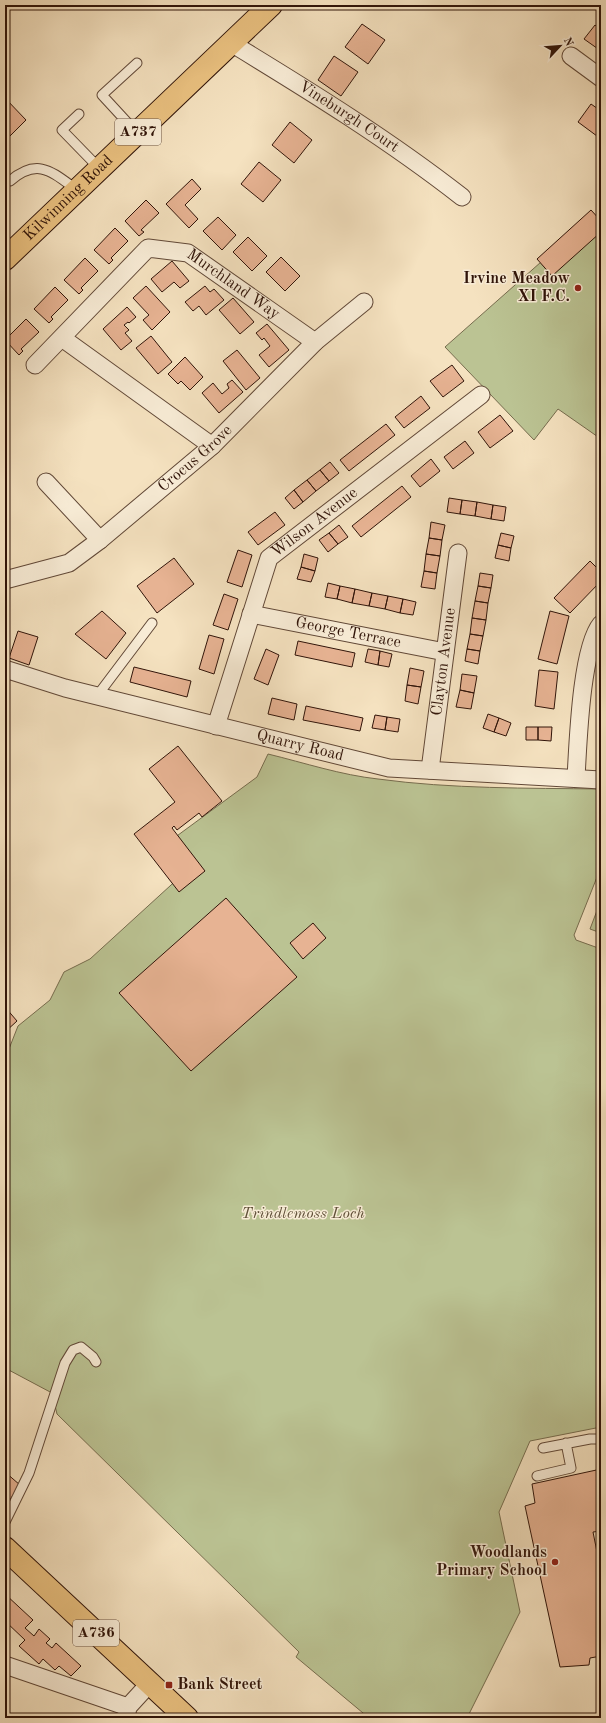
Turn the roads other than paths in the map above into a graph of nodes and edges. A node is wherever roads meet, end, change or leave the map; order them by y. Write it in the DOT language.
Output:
graph roads {
  1 [pos="271,5"];
  2 [pos="232,43"];
  3 [pos="571,56"];
  4 [pos="137,63"];
  5 [pos="601,78"];
  6 [pos="79,114"];
  7 [pos="137,133"];
  8 [pos="100,169"];
  9 [pos="10,181"];
  10 [pos="77,190"];
  11 [pos="462,197"];
  12 [pos="32,233"];
  13 [pos="5,237"];
  14 [pos="5,258"];
  15 [pos="364,302"];
  16 [pos="62,338"];
  17 [pos="316,342"];
  18 [pos="35,365"];
  19 [pos="482,395"];
  20 [pos="212,446"];
  21 [pos="46,482"];
  22 [pos="100,540"];
  23 [pos="458,553"];
  24 [pos="5,580"];
  25 [pos="251,614"];
  26 [pos="152,623"];
  27 [pos="601,624"];
  28 [pos="446,652"];
  29 [pos="5,669"];
  30 [pos="97,696"];
  31 [pos="216,726"];
  32 [pos="430,770"];
  33 [pos="576,778"];
  34 [pos="601,780"];
  35 [pos="96,1362"];
  36 [pos="601,1439"];
  37 [pos="566,1443"];
  38 [pos="543,1448"];
  39 [pos="537,1476"];
  40 [pos="5,1522"];
  41 [pos="5,1548"];
  42 [pos="5,1665"];
  43 [pos="150,1684"];
  44 [pos="127,1713"];
  45 [pos="187,1718"];
  1 -- 2 [label="main road, Kilwinning Road / A737"];
  2 -- 7 [label="main road, Kilwinning Road / A737"];
  2 -- 11 [label="street, Vineburgh Court"];
  3 -- 5 [label="street"];
  4 -- 7 [label="lane"];
  6 -- 8 [label="lane"];
  7 -- 8 [label="main road, Kilwinning Road / A737"];
  8 -- 10 [label="main road, Kilwinning Road / A737"];
  9 -- 10 [label="lane"];
  10 -- 12 [label="main road, Kilwinning Road / A737"];
  12 -- 13 [label="main road"];
  12 -- 14 [label="main road, Kilwinning Road / A737"];
  15 -- 17 [label="street, Crocus Grove"];
  16 -- 17 [label="street, Murchland Way"];
  16 -- 18 [label="street, Murchland Way"];
  16 -- 20 [label="street"];
  17 -- 20 [label="street, Crocus Grove"];
  19 -- 25 [label="street, Wilson Avenue"];
  20 -- 22 [label="street, Crocus Grove"];
  21 -- 22 [label="street"];
  22 -- 24 [label="street, Crocus Grove"];
  23 -- 28 [label="street, Clayton Avenue"];
  25 -- 28 [label="street, George Terrace"];
  25 -- 31 [label="street, Wilson Avenue"];
  26 -- 30 [label="lane"];
  27 -- 33 [label="street"];
  28 -- 32 [label="street, Clayton Avenue"];
  29 -- 30 [label="street, Quarry Road"];
  30 -- 31 [label="street, Quarry Road"];
  31 -- 32 [label="street, Quarry Road"];
  32 -- 33 [label="street, Quarry Road"];
  33 -- 34 [label="street, Quarry Road"];
  35 -- 40 [label="lane"];
  36 -- 37 [label="lane"];
  37 -- 38 [label="lane"];
  37 -- 39 [label="lane"];
  41 -- 43 [label="main road, A736"];
  42 -- 44 [label="street"];
  43 -- 44 [label="street"];
  43 -- 45 [label="main road, A736"];
}
